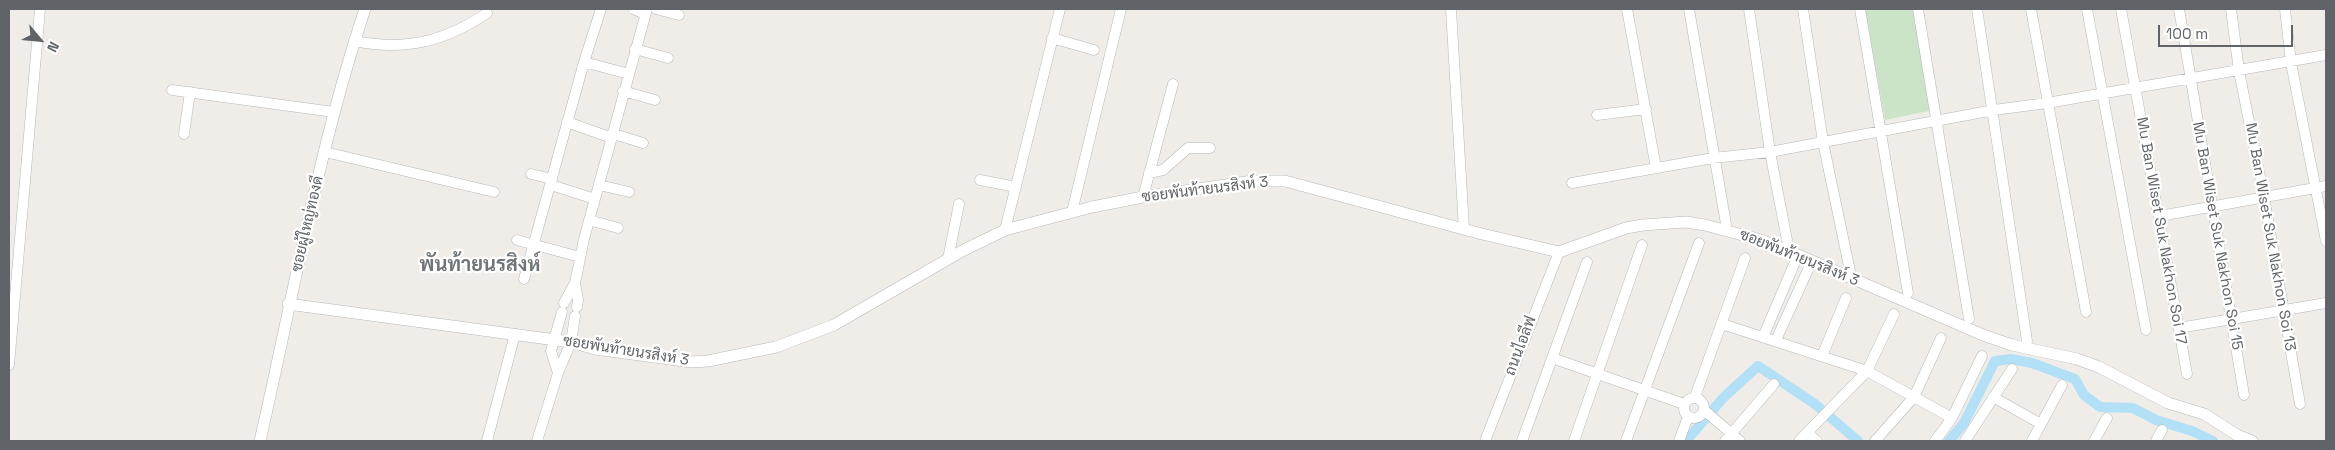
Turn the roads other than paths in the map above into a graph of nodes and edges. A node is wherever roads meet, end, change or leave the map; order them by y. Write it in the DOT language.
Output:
graph roads {
  1 [pos="40,9"];
  2 [pos="365,9"];
  3 [pos="601,9"];
  4 [pos="633,9"];
  5 [pos="656,9"];
  6 [pos="1060,9"];
  7 [pos="1121,9"];
  8 [pos="1451,9"];
  9 [pos="1628,9"];
  10 [pos="1689,9"];
  11 [pos="1749,9"];
  12 [pos="1803,9"];
  13 [pos="1860,9"];
  14 [pos="1918,9"];
  15 [pos="1977,9"];
  16 [pos="2031,9"];
  17 [pos="2087,9"];
  18 [pos="2121,9"];
  19 [pos="2179,9"];
  20 [pos="2231,9"];
  21 [pos="2285,9"];
  22 [pos="646,11"];
  23 [pos="487,13"];
  24 [pos="679,15"];
  25 [pos="1052,38"];
  26 [pos="354,41"];
  27 [pos="635,49"];
  28 [pos="1094,50"];
  29 [pos="2326,56"];
  30 [pos="668,58"];
  31 [pos="584,62"];
  32 [pos="2291,62"];
  33 [pos="2239,71"];
  34 [pos="629,74"];
  35 [pos="2191,78"];
  36 [pos="1173,84"];
  37 [pos="2134,89"];
  38 [pos="172,90"];
  39 [pos="623,91"];
  40 [pos="190,92"];
  41 [pos="2102,94"];
  42 [pos="655,100"];
  43 [pos="2047,103"];
  44 [pos="1646,109"];
  45 [pos="1994,110"];
  46 [pos="334,112"];
  47 [pos="1597,115"];
  48 [pos="1936,121"];
  49 [pos="567,122"];
  50 [pos="1879,132"];
  51 [pos="184,134"];
  52 [pos="613,136"];
  53 [pos="1824,142"];
  54 [pos="642,143"];
  55 [pos="1210,148"];
  56 [pos="325,152"];
  57 [pos="1770,152"];
  58 [pos="1713,158"];
  59 [pos="1656,168"];
  60 [pos="1149,172"];
  61 [pos="531,174"];
  62 [pos="980,180"];
  63 [pos="552,182"];
  64 [pos="1572,183"];
  65 [pos="599,185"];
  66 [pos="1016,187"];
  67 [pos="2322,187"];
  68 [pos="494,192"];
  69 [pos="629,192"];
  70 [pos="2264,196"];
  71 [pos="1143,198"];
  72 [pos="595,199"];
  73 [pos="959,204"];
  74 [pos="2212,206"];
  75 [pos="1072,212"];
  76 [pos="2160,216"];
  77 [pos="590,220"];
  78 [pos="1726,224"];
  79 [pos="618,228"];
  80 [pos="1464,229"];
  81 [pos="1005,230"];
  82 [pos="517,240"];
  83 [pos="1787,240"];
  84 [pos="2326,242"];
  85 [pos="1699,243"];
  86 [pos="533,244"];
  87 [pos="1642,245"];
  88 [pos="1559,252"];
  89 [pos="1798,255"];
  90 [pos="580,256"];
  91 [pos="1745,258"];
  92 [pos="948,259"];
  93 [pos="1812,261"];
  94 [pos="1587,262"];
  95 [pos="1850,271"];
  96 [pos="524,279"];
  97 [pos="575,283"];
  98 [pos="1908,293"];
  99 [pos="1846,298"];
  100 [pos="2326,303"];
  101 [pos="288,304"];
  102 [pos="2284,311"];
  103 [pos="2086,312"];
  104 [pos="1894,314"];
  105 [pos="1970,319"];
  106 [pos="2231,320"];
  107 [pos="1722,324"];
  108 [pos="2179,328"];
  109 [pos="2146,330"];
  110 [pos="515,334"];
  111 [pos="1764,337"];
  112 [pos="1941,338"];
  113 [pos="554,340"];
  114 [pos="1776,340"];
  115 [pos="2027,341"];
  116 [pos="571,342"];
  117 [pos="1822,356"];
  118 [pos="1982,356"];
  119 [pos="1552,358"];
  120 [pos="9,365"];
  121 [pos="2012,369"];
  122 [pos="1868,371"];
  123 [pos="558,373"];
  124 [pos="1597,374"];
  125 [pos="2187,374"];
  126 [pos="1774,384"];
  127 [pos="2062,385"];
  128 [pos="1644,390"];
  129 [pos="2244,395"];
  130 [pos="1914,396"];
  131 [pos="1993,397"];
  132 [pos="1695,398"];
  133 [pos="1684,404"];
  134 [pos="2300,404"];
  135 [pos="1704,410"];
  136 [pos="1688,417"];
  137 [pos="1952,418"];
  138 [pos="2107,418"];
  139 [pos="2041,424"];
  140 [pos="2162,430"];
  141 [pos="1807,433"];
  142 [pos="1728,438"];
  143 [pos="260,441"];
  144 [pos="487,441"];
  145 [pos="537,441"];
  146 [pos="1485,441"];
  147 [pos="1522,441"];
  148 [pos="1574,441"];
  149 [pos="1626,441"];
  150 [pos="1678,441"];
  151 [pos="1740,441"];
  152 [pos="1799,441"];
  153 [pos="1817,441"];
  154 [pos="1875,441"];
  155 [pos="1935,441"];
  156 [pos="1965,441"];
  157 [pos="2032,441"];
  158 [pos="2094,441"];
  159 [pos="2156,441"];
  160 [pos="2252,441"];
  1 -- 120 [label="street"];
  2 -- 26 [label="street, ซอยผู้ใหญ่ทองดี"];
  3 -- 31 [label="street"];
  4 -- 22 [label="street"];
  5 -- 24 [label="street"];
  6 -- 25 [label="street"];
  7 -- 75 [label="street"];
  8 -- 80 [label="street"];
  9 -- 44 [label="street"];
  10 -- 58 [label="street"];
  11 -- 57 [label="street"];
  12 -- 53 [label="street"];
  13 -- 50 [label="street"];
  14 -- 48 [label="street"];
  15 -- 45 [label="street"];
  16 -- 43 [label="street"];
  17 -- 41 [label="street"];
  18 -- 37 [label="street, Mu Ban Wiset Suk Nakhon Soi 17"];
  19 -- 35 [label="street, Mu Ban Wiset Suk Nakhon Soi 15"];
  20 -- 33 [label="street, Mu Ban Wiset Suk Nakhon Soi 13"];
  21 -- 32 [label="street"];
  22 -- 27 [label="street"];
  23 -- 26 [label="street"];
  25 -- 28 [label="street"];
  25 -- 66 [label="street"];
  26 -- 46 [label="street, ซอยผู้ใหญ่ทองดี"];
  27 -- 30 [label="street"];
  27 -- 34 [label="street"];
  29 -- 32 [label="street"];
  31 -- 34 [label="street"];
  31 -- 49 [label="street"];
  32 -- 33 [label="street"];
  32 -- 67 [label="street"];
  33 -- 35 [label="street"];
  33 -- 70 [label="street, Mu Ban Wiset Suk Nakhon Soi 13"];
  34 -- 39 [label="street"];
  35 -- 37 [label="street"];
  35 -- 74 [label="street, Mu Ban Wiset Suk Nakhon Soi 15"];
  36 -- 60 [label="street"];
  37 -- 41 [label="street"];
  37 -- 76 [label="street, Mu Ban Wiset Suk Nakhon Soi 17"];
  38 -- 40 [label="street"];
  39 -- 42 [label="street"];
  39 -- 52 [label="street"];
  40 -- 46 [label="street"];
  40 -- 51 [label="street"];
  41 -- 43 [label="street"];
  41 -- 109 [label="street"];
  43 -- 45 [label="street"];
  43 -- 103 [label="street"];
  44 -- 47 [label="street"];
  44 -- 59 [label="street"];
  45 -- 48 [label="street"];
  45 -- 115 [label="street"];
  46 -- 56 [label="street, ซอยผู้ใหญ่ทองดี"];
  48 -- 50 [label="street"];
  48 -- 105 [label="street"];
  49 -- 52 [label="street"];
  49 -- 63 [label="street"];
  50 -- 53 [label="street"];
  50 -- 98 [label="street"];
  52 -- 54 [label="street"];
  52 -- 65 [label="street"];
  53 -- 57 [label="street"];
  53 -- 95 [label="street"];
  55 -- 60 [label="street"];
  56 -- 68 [label="street"];
  56 -- 101 [label="street, ซอยผู้ใหญ่ทองดี"];
  57 -- 58 [label="street"];
  57 -- 83 [label="street"];
  58 -- 59 [label="street"];
  58 -- 78 [label="street"];
  59 -- 64 [label="street"];
  60 -- 71 [label="street"];
  61 -- 63 [label="street"];
  62 -- 66 [label="street"];
  63 -- 72 [label="street"];
  63 -- 86 [label="street"];
  65 -- 69 [label="street"];
  65 -- 72 [label="street"];
  66 -- 81 [label="street"];
  67 -- 70 [label="street"];
  67 -- 84 [label="street"];
  70 -- 74 [label="street"];
  70 -- 102 [label="street, Mu Ban Wiset Suk Nakhon Soi 13"];
  71 -- 75 [label="street, ซอยพันท้ายนรสิงห์ 3"];
  71 -- 80 [label="street, ซอยพันท้ายนรสิงห์ 3"];
  72 -- 77 [label="street"];
  73 -- 92 [label="street"];
  74 -- 76 [label="street"];
  74 -- 106 [label="street, Mu Ban Wiset Suk Nakhon Soi 15"];
  75 -- 81 [label="street, ซอยพันท้ายนรสิงห์ 3"];
  76 -- 108 [label="street, Mu Ban Wiset Suk Nakhon Soi 17"];
  77 -- 79 [label="street"];
  77 -- 90 [label="street"];
  80 -- 88 [label="street, ซอยพันท้ายนรสิงห์ 3"];
  81 -- 92 [label="street, ซอยพันท้ายนรสิงห์ 3"];
  82 -- 86 [label="street"];
  85 -- 128 [label="street"];
  86 -- 90 [label="street"];
  86 -- 96 [label="street"];
  87 -- 124 [label="street"];
  88 -- 89 [label="street, ซอยพันท้ายนรสิงห์ 3"];
  88 -- 146 [label="street, ถนนไอลีฟ"];
  89 -- 93 [label="street, ซอยพันท้ายนรสิงห์ 3"];
  89 -- 111 [label="street"];
  90 -- 97 [label="street"];
  91 -- 107 [label="street"];
  92 -- 116 [label="street, ซอยพันท้ายนรสิงห์ 3"];
  93 -- 114 [label="street"];
  93 -- 160 [label="street, ซอยพันท้ายนรสิงห์ 3"];
  94 -- 119 [label="street"];
  97 -- 113 [label="street"];
  97 -- 116 [label="street"];
  99 -- 117 [label="street"];
  100 -- 102 [label="street"];
  101 -- 110 [label="street, ซอยพันท้ายนรสิงห์ 3"];
  101 -- 143 [label="street, ซอยผู้ใหญ่ทองดี"];
  102 -- 106 [label="street"];
  102 -- 134 [label="street, Mu Ban Wiset Suk Nakhon Soi 13"];
  104 -- 122 [label="street"];
  106 -- 108 [label="street"];
  106 -- 129 [label="street, Mu Ban Wiset Suk Nakhon Soi 15"];
  107 -- 111 [label="street"];
  107 -- 132 [label="street"];
  108 -- 125 [label="street, Mu Ban Wiset Suk Nakhon Soi 17"];
  110 -- 113 [label="street, ซอยพันท้ายนรสิงห์ 3"];
  110 -- 144 [label="street"];
  111 -- 114 [label="street"];
  112 -- 130 [label="street"];
  113 -- 116 [label="street, ซอยพันท้ายนรสิงห์ 3"];
  113 -- 123 [label="street"];
  114 -- 117 [label="street"];
  116 -- 123 [label="street"];
  117 -- 122 [label="street"];
  118 -- 137 [label="street"];
  119 -- 124 [label="street"];
  119 -- 147 [label="street"];
  121 -- 131 [label="street"];
  122 -- 130 [label="street"];
  122 -- 141 [label="street"];
  123 -- 145 [label="street"];
  124 -- 128 [label="street"];
  124 -- 148 [label="street"];
  126 -- 142 [label="street"];
  127 -- 139 [label="street"];
  128 -- 133 [label="street"];
  128 -- 149 [label="street"];
  130 -- 137 [label="street"];
  130 -- 154 [label="street"];
  131 -- 139 [label="street"];
  131 -- 156 [label="street"];
  132 -- 133 [label="street"];
  132 -- 135 [label="street"];
  133 -- 136 [label="street"];
  135 -- 136 [label="street"];
  135 -- 142 [label="street"];
  136 -- 150 [label="street"];
  137 -- 155 [label="street"];
  138 -- 158 [label="street"];
  139 -- 157 [label="street"];
  140 -- 159 [label="street"];
  141 -- 152 [label="street"];
  141 -- 153 [label="street"];
  142 -- 151 [label="street"];
}
